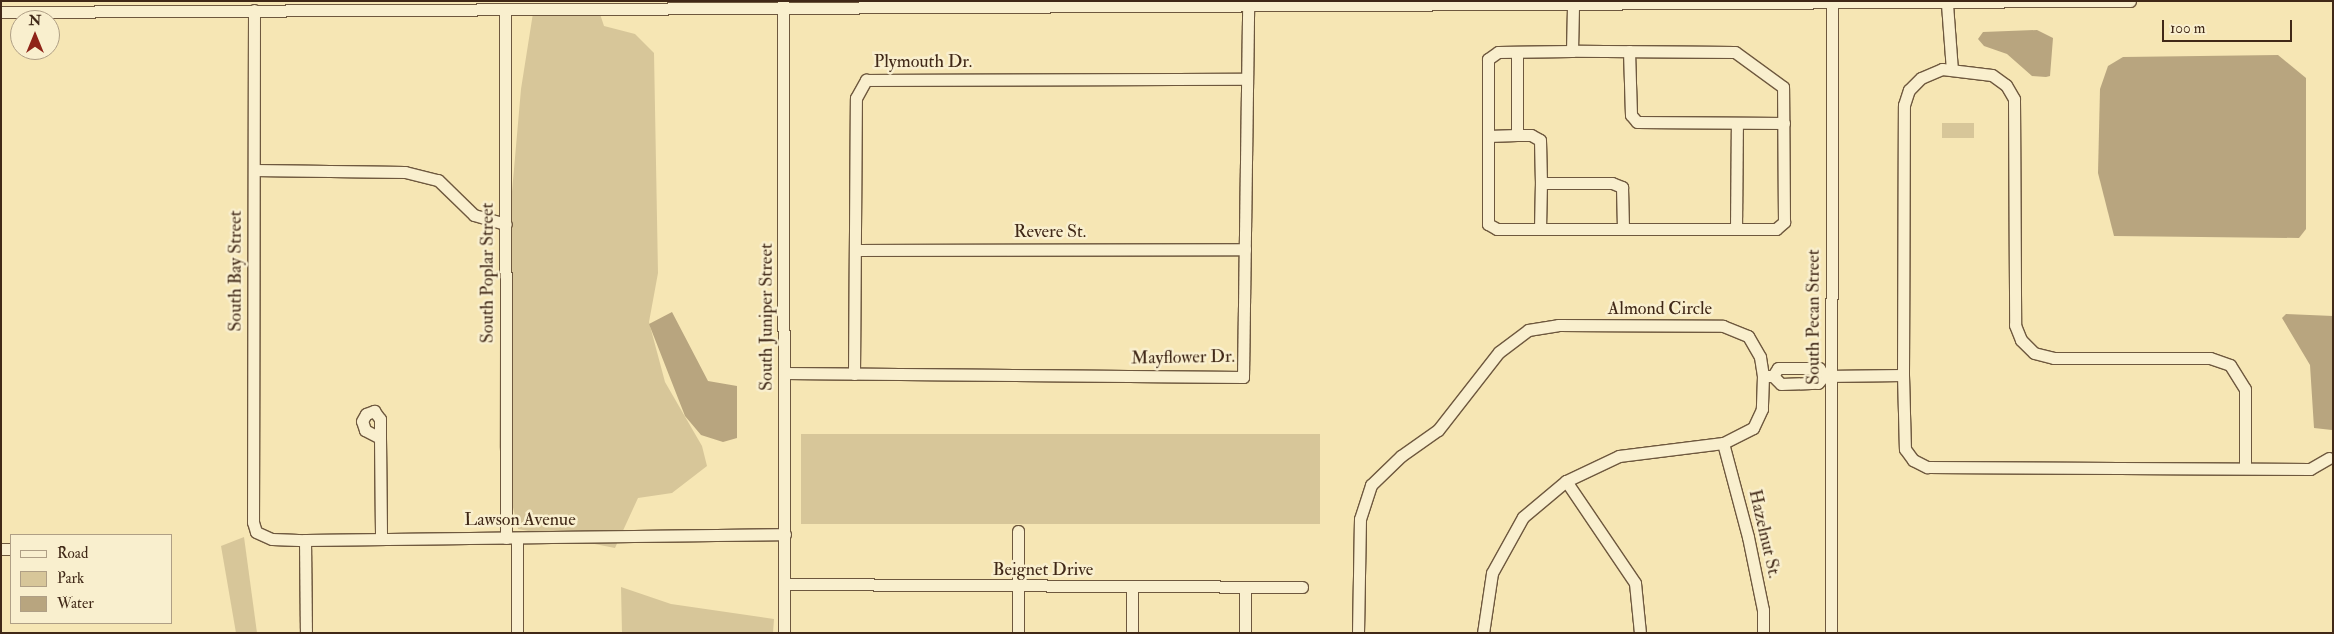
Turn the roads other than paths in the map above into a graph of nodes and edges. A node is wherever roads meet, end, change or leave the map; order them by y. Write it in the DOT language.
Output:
graph roads {
  1 [pos="2130,1"];
  2 [pos="938,2"];
  3 [pos="783,3"];
  4 [pos="1832,3"];
  5 [pos="1947,4"];
  6 [pos="405,5"];
  7 [pos="1248,6"];
  8 [pos="1572,6"];
  9 [pos="115,7"];
  10 [pos="249,7"];
  11 [pos="505,9"];
  12 [pos="1,12"];
  13 [pos="1572,51"];
  14 [pos="1517,52"];
  15 [pos="1629,52"];
  16 [pos="1952,70"];
  17 [pos="1247,78"];
  18 [pos="1738,123"];
  19 [pos="1784,123"];
  20 [pos="1516,135"];
  21 [pos="1488,136"];
  22 [pos="254,170"];
  23 [pos="1541,183"];
  24 [pos="506,224"];
  25 [pos="1540,229"];
  26 [pos="1623,229"];
  27 [pos="1736,229"];
  28 [pos="855,250"];
  29 [pos="1245,250"];
  30 [pos="785,373"];
  31 [pos="854,374"];
  32 [pos="1828,375"];
  33 [pos="1902,375"];
  34 [pos="1768,376"];
  35 [pos="380,438"];
  36 [pos="1724,444"];
  37 [pos="2329,458"];
  38 [pos="2245,468"];
  39 [pos="1566,481"];
  40 [pos="1018,530"];
  41 [pos="256,532"];
  42 [pos="785,534"];
  43 [pos="380,538"];
  44 [pos="512,538"];
  45 [pos="304,540"];
  46 [pos="784,584"];
  47 [pos="1018,587"];
  48 [pos="1132,587"];
  49 [pos="1245,587"];
  50 [pos="1302,587"];
  51 [pos="306,633"];
  52 [pos="517,633"];
  53 [pos="784,633"];
  54 [pos="1018,633"];
  55 [pos="1132,633"];
  56 [pos="1245,633"];
  57 [pos="1358,633"];
  58 [pos="1483,633"];
  59 [pos="1640,633"];
  60 [pos="1763,633"];
  61 [pos="1831,633"];
  1 -- 5 [label="street"];
  2 -- 3 [label="street"];
  2 -- 7 [label="street"];
  3 -- 11 [label="street"];
  3 -- 30 [label="street, South Juniper Street"];
  4 -- 5 [label="street"];
  4 -- 8 [label="street"];
  4 -- 32 [label="street, South Pecan Street"];
  5 -- 16 [label="street"];
  6 -- 10 [label="street"];
  6 -- 11 [label="street"];
  7 -- 8 [label="street"];
  7 -- 17 [label="street, Mayflower Dr."];
  8 -- 13 [label="street"];
  9 -- 10 [label="street"];
  9 -- 12 [label="street"];
  10 -- 22 [label="street, South Bay Street"];
  11 -- 24 [label="street, South Poplar Street"];
  13 -- 14 [label="street"];
  13 -- 15 [label="street"];
  14 -- 20 [label="street"];
  14 -- 21 [label="street"];
  15 -- 18 [label="street"];
  15 -- 19 [label="street"];
  16 -- 33 [label="street"];
  16 -- 38 [label="street"];
  17 -- 28 [label="street, Plymouth Dr."];
  17 -- 29 [label="street, Mayflower Dr."];
  18 -- 19 [label="street"];
  18 -- 27 [label="street"];
  19 -- 27 [label="street"];
  20 -- 21 [label="street"];
  20 -- 23 [label="street"];
  21 -- 25 [label="street"];
  22 -- 24 [label="street"];
  22 -- 41 [label="street, South Bay Street"];
  23 -- 25 [label="street"];
  23 -- 26 [label="street"];
  24 -- 44 [label="street, South Poplar Street"];
  25 -- 26 [label="street"];
  26 -- 27 [label="street"];
  28 -- 29 [label="street, Revere St."];
  28 -- 31 [label="street, Plymouth Dr."];
  29 -- 31 [label="street, Mayflower Dr."];
  30 -- 31 [label="street, Mayflower Dr."];
  30 -- 42 [label="street, South Juniper Street"];
  32 -- 33 [label="street"];
  32 -- 34 [label="street"];
  32 -- 61 [label="street, South Pecan Street"];
  33 -- 38 [label="street"];
  34 -- 36 [label="street, Almond Circle"];
  34 -- 57 [label="street, Almond Circle"];
  35 -- 43 [label="street"];
  36 -- 39 [label="street, Almond Circle"];
  36 -- 60 [label="street, Hazelnut St."];
  37 -- 38 [label="street"];
  39 -- 58 [label="street, Almond Circle"];
  39 -- 59 [label="street"];
  40 -- 47 [label="street"];
  41 -- 45 [label="street, Lawson Avenue"];
  42 -- 44 [label="street, Lawson Avenue"];
  42 -- 46 [label="street, South Juniper Street"];
  43 -- 44 [label="street, Lawson Avenue"];
  43 -- 45 [label="street, Lawson Avenue"];
  44 -- 52 [label="street, South Poplar Street"];
  45 -- 51 [label="street"];
  46 -- 47 [label="street, Beignet Drive"];
  46 -- 53 [label="street, South Juniper Street"];
  47 -- 48 [label="street, Beignet Drive"];
  47 -- 54 [label="street"];
  48 -- 49 [label="street, Beignet Drive"];
  48 -- 55 [label="street"];
  49 -- 50 [label="street, Beignet Drive"];
  49 -- 56 [label="street"];
}
